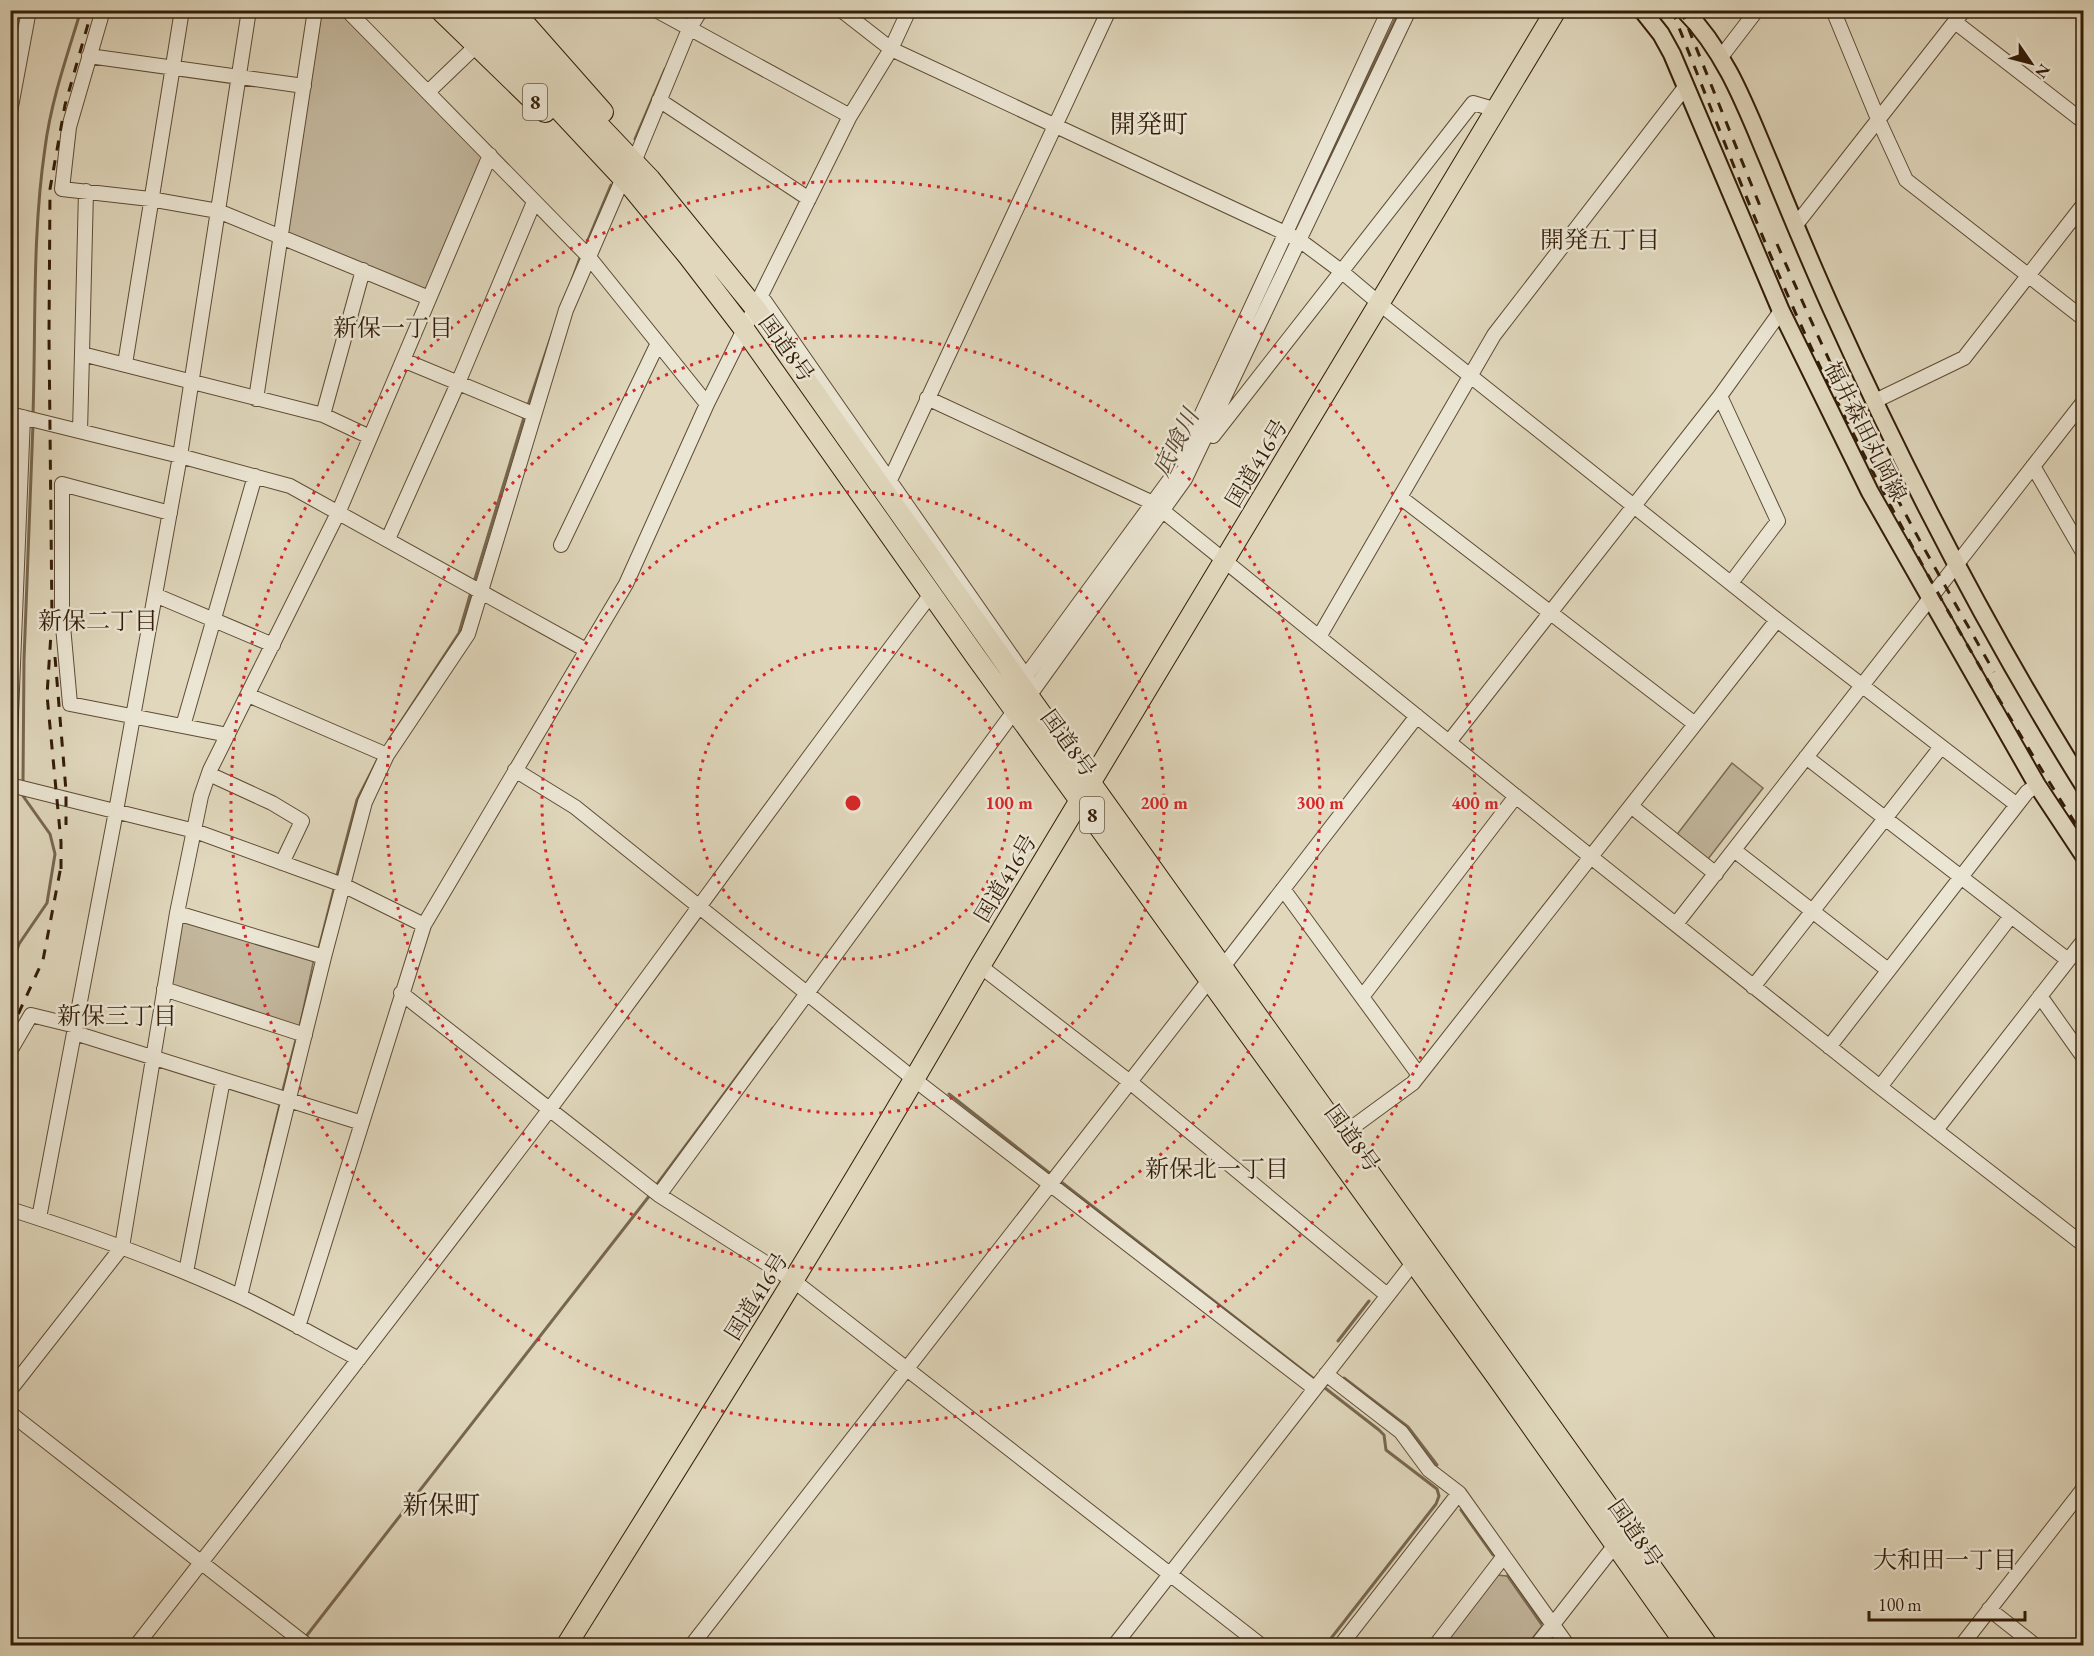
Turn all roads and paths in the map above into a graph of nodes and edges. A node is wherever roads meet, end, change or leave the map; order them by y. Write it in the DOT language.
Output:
graph roads {
  1 [pos="29,10"];
  2 [pos="103,10"];
  3 [pos="182,10"];
  4 [pos="249,10"];
  5 [pos="315,10"];
  6 [pos="347,10"];
  7 [pos="440,10"];
  8 [pos="466,10"];
  9 [pos="489,10"];
  10 [pos="513,10"];
  11 [pos="656,10"];
  12 [pos="701,10"];
  13 [pos="840,10"];
  14 [pos="909,10"];
  15 [pos="1108,10"];
  16 [pos="1389,10"];
  17 [pos="1409,10"];
  18 [pos="1642,10"];
  19 [pos="1684,10"];
  20 [pos="1757,10"];
  21 [pos="1833,10"];
  22 [pos="1964,10"];
  23 [pos="1550,13"];
  24 [pos="1955,22"];
  25 [pos="689,29"];
  26 [pos="476,46"];
  27 [pos="891,49"];
  28 [pos="88,56"];
  29 [pos="1721,57"];
  30 [pos="174,67"];
  31 [pos="238,76"];
  32 [pos="13,85"];
  33 [pos="304,86"];
  34 [pos="1686,86"];
  35 [pos="428,92"];
  36 [pos="659,100"];
  37 [pos="1497,110"];
  38 [pos="10,112"];
  39 [pos="850,116"];
  40 [pos="1878,119"];
  41 [pos="2084,122"];
  42 [pos="1055,126"];
  43 [pos="490,155"];
  44 [pos="628,177"];
  45 [pos="86,191"];
  46 [pos="150,199"];
  47 [pos="809,199"];
  48 [pos="534,202"];
  49 [pos="2084,204"];
  50 [pos="218,211"];
  51 [pos="1796,226"];
  52 [pos="1292,236"];
  53 [pos="281,237"];
  54 [pos="588,256"];
  55 [pos="363,270"];
  56 [pos="1341,271"];
  57 [pos="2028,275"];
  58 [pos="429,298"];
  59 [pos="758,302"];
  60 [pos="1380,304"];
  61 [pos="1781,310"];
  62 [pos="2084,319"];
  63 [pos="744,329"];
  64 [pos="658,343"];
  65 [pos="82,354"];
  66 [pos="403,360"];
  67 [pos="125,364"];
  68 [pos="1471,375"];
  69 [pos="191,382"];
  70 [pos="458,383"];
  71 [pos="1720,396"];
  72 [pos="927,398"];
  73 [pos="256,399"];
  74 [pos="1875,401"];
  75 [pos="2084,401"];
  76 [pos="707,404"];
  77 [pos="533,414"];
  78 [pos="323,415"];
  79 [pos="17,416"];
  80 [pos="80,431"];
  81 [pos="370,436"];
  82 [pos="180,456"];
  83 [pos="1197,456"];
  84 [pos="2033,466"];
  85 [pos="255,476"];
  86 [pos="890,480"];
  87 [pos="1400,497"];
  88 [pos="1635,506"];
  89 [pos="1158,507"];
  90 [pos="339,511"];
  91 [pos="170,513"];
  92 [pos="388,538"];
  93 [pos="561,545"];
  94 [pos="2084,554"];
  95 [pos="1225,561"];
  96 [pos="1955,565"];
  97 [pos="1731,583"];
  98 [pos="480,590"];
  99 [pos="932,592"];
  100 [pos="155,595"];
  101 [pos="1930,597"];
  102 [pos="1551,613"];
  103 [pos="213,620"];
  104 [pos="1776,620"];
  105 [pos="1319,637"];
  106 [pos="273,645"];
  107 [pos="586,650"];
  108 [pos="1862,686"];
  109 [pos="1025,691"];
  110 [pos="248,695"];
  111 [pos="134,715"];
  112 [pos="1417,716"];
  113 [pos="1695,724"];
  114 [pos="183,726"];
  115 [pos="228,735"];
  116 [pos="10,738"];
  117 [pos="1449,742"];
  118 [pos="1941,747"];
  119 [pos="387,755"];
  120 [pos="1806,757"];
  121 [pos="515,770"];
  122 [pos="208,774"];
  123 [pos="1091,783"];
  124 [pos="10,785"];
  125 [pos="2037,785"];
  126 [pos="2084,786"];
  127 [pos="1516,796"];
  128 [pos="1080,800"];
  129 [pos="2017,805"];
  130 [pos="1631,806"];
  131 [pos="116,811"];
  132 [pos="1885,818"];
  133 [pos="195,831"];
  134 [pos="1734,850"];
  135 [pos="2084,856"];
  136 [pos="1591,857"];
  137 [pos="282,863"];
  138 [pos="1716,874"];
  139 [pos="1960,878"];
  140 [pos="343,885"];
  141 [pos="1283,889"];
  142 [pos="699,906"];
  143 [pos="1813,911"];
  144 [pos="177,913"];
  145 [pos="2011,916"];
  146 [pos="1676,924"];
  147 [pos="424,925"];
  148 [pos="2084,940"];
  149 [pos="324,957"];
  150 [pos="2068,960"];
  151 [pos="980,966"];
  152 [pos="1888,970"];
  153 [pos="1216,973"];
  154 [pos="1753,987"];
  155 [pos="164,989"];
  156 [pos="401,993"];
  157 [pos="808,994"];
  158 [pos="2040,996"];
  159 [pos="1362,998"];
  160 [pos="76,1029"];
  161 [pos="305,1035"];
  162 [pos="1830,1047"];
  163 [pos="10,1051"];
  164 [pos="152,1057"];
  165 [pos="2084,1058"];
  166 [pos="1419,1075"];
  167 [pos="223,1080"];
  168 [pos="915,1080"];
  169 [pos="1130,1082"];
  170 [pos="1880,1087"];
  171 [pos="289,1101"];
  172 [pos="550,1108"];
  173 [pos="362,1123"];
  174 [pos="1936,1130"];
  175 [pos="1342,1136"];
  176 [pos="1050,1183"];
  177 [pos="659,1195"];
  178 [pos="10,1209"];
  179 [pos="39,1218"];
  180 [pos="2084,1245"];
  181 [pos="122,1247"];
  182 [pos="1413,1263"];
  183 [pos="186,1272"];
  184 [pos="794,1281"];
  185 [pos="1387,1295"];
  186 [pos="240,1296"];
  187 [pos="298,1328"];
  188 [pos="358,1359"];
  189 [pos="906,1368"];
  190 [pos="1326,1374"];
  191 [pos="1314,1388"];
  192 [pos="10,1390"];
  193 [pos="10,1413"];
  194 [pos="2084,1488"];
  195 [pos="1459,1493"];
  196 [pos="1615,1545"];
  197 [pos="1504,1556"];
  198 [pos="201,1563"];
  199 [pos="1171,1573"];
  200 [pos="1989,1609"];
  201 [pos="1552,1624"];
  202 [pos="136,1646"];
  203 [pos="308,1646"];
  204 [pos="566,1646"];
  205 [pos="691,1646"];
  206 [pos="1114,1646"];
  207 [pos="1262,1646"];
  208 [pos="1340,1646"];
  209 [pos="1435,1646"];
  210 [pos="1536,1646"];
  211 [pos="1568,1646"];
  212 [pos="1687,1646"];
  213 [pos="1708,1646"];
  214 [pos="1961,1646"];
  215 [pos="2036,1646"];
  1 -- 32 [label="street"];
  2 -- 28 [label="street"];
  3 -- 30 [label="street"];
  4 -- 31 [label="street"];
  5 -- 33 [label="street"];
  6 -- 35 [label="street"];
  7 -- 26 [label="highway, 8"];
  8 -- 44 [label="highway, 国道8号 / 8"];
  9 -- 44 [label="highway, 国道8号 / 8"];
  10 -- 44 [label="highway, 8"];
  11 -- 25 [label="street"];
  12 -- 25 [label="street"];
  13 -- 27 [label="street"];
  14 -- 27 [label="street"];
  15 -- 42 [label="street"];
  16 -- 52 [label="street"];
  17 -- 52 [label="street"];
  18 -- 34 [label="main road, 福井森田丸岡線"];
  19 -- 29 [label="main road, 福井森田丸岡線"];
  20 -- 29 [label="street"];
  21 -- 40 [label="street"];
  22 -- 24 [label="street"];
  23 -- 37 [label="highway, 国道416号"];
  24 -- 40 [label="street"];
  24 -- 41 [label="street"];
  25 -- 36 [label="street"];
  25 -- 39 [label="street"];
  26 -- 35 [label="street"];
  26 -- 44 [label="highway, 8"];
  27 -- 39 [label="street"];
  27 -- 42 [label="street"];
  28 -- 30 [label="street"];
  28 -- 45 [label="street"];
  29 -- 51 [label="main road, 福井森田丸岡線"];
  30 -- 31 [label="street"];
  30 -- 46 [label="street"];
  31 -- 33 [label="street"];
  31 -- 50 [label="street"];
  32 -- 38 [label="street"];
  33 -- 53 [label="street"];
  34 -- 61 [label="main road, 福井森田丸岡線"];
  34 -- 68 [label="street"];
  35 -- 43 [label="street"];
  36 -- 44 [label="street"];
  36 -- 47 [label="street"];
  37 -- 56 [label="street"];
  37 -- 60 [label="highway, 国道416号"];
  39 -- 47 [label="street"];
  40 -- 51 [label="street"];
  40 -- 57 [label="street"];
  42 -- 52 [label="street"];
  42 -- 72 [label="street"];
  43 -- 48 [label="street"];
  43 -- 58 [label="street"];
  44 -- 54 [label="street"];
  44 -- 59 [label="highway, 国道8号 / 8"];
  44 -- 63 [label="highway, 国道8号 / 8"];
  45 -- 46 [label="street"];
  45 -- 65 [label="street"];
  46 -- 50 [label="street"];
  46 -- 67 [label="street"];
  47 -- 59 [label="street"];
  48 -- 54 [label="street"];
  48 -- 70 [label="street"];
  49 -- 57 [label="street"];
  50 -- 53 [label="street"];
  50 -- 69 [label="street"];
  51 -- 74 [label="main road, 福井森田丸岡線"];
  52 -- 56 [label="street"];
  52 -- 83 [label="street"];
  52 -- 89 [label="street"];
  53 -- 55 [label="street"];
  53 -- 73 [label="street"];
  54 -- 64 [label="street"];
  54 -- 77 [label="street"];
  55 -- 58 [label="street"];
  55 -- 78 [label="street"];
  56 -- 60 [label="street"];
  56 -- 83 [label="street"];
  57 -- 62 [label="street"];
  57 -- 74 [label="street"];
  58 -- 66 [label="street"];
  59 -- 63 [label="street"];
  59 -- 86 [label="street"];
  59 -- 109 [label="highway, 国道8号 / 8"];
  60 -- 68 [label="street"];
  60 -- 95 [label="highway, 国道416号"];
  61 -- 71 [label="street"];
  61 -- 101 [label="main road, 福井森田丸岡線"];
  63 -- 76 [label="street"];
  63 -- 99 [label="highway, 国道8号 / 8"];
  64 -- 76 [label="street"];
  64 -- 93 [label="street"];
  65 -- 67 [label="street"];
  65 -- 80 [label="street"];
  66 -- 70 [label="street"];
  66 -- 81 [label="street"];
  67 -- 69 [label="street"];
  68 -- 87 [label="street"];
  68 -- 88 [label="street"];
  69 -- 73 [label="street"];
  69 -- 82 [label="street"];
  70 -- 77 [label="street"];
  70 -- 92 [label="street"];
  71 -- 88 [label="street"];
  71 -- 97 [label="street"];
  72 -- 86 [label="street"];
  72 -- 89 [label="street"];
  73 -- 78 [label="street"];
  74 -- 96 [label="main road, 福井森田丸岡線"];
  75 -- 84 [label="street"];
  76 -- 107 [label="street"];
  77 -- 98 [label="street"];
  78 -- 81 [label="street"];
  79 -- 80 [label="street"];
  79 -- 116 [label="street"];
  80 -- 82 [label="street"];
  81 -- 90 [label="street"];
  82 -- 85 [label="street"];
  82 -- 91 [label="street"];
  83 -- 89 [label="street"];
  84 -- 94 [label="street"];
  84 -- 96 [label="street"];
  85 -- 90 [label="street"];
  85 -- 103 [label="street"];
  86 -- 109 [label="street"];
  87 -- 102 [label="street"];
  87 -- 105 [label="street"];
  88 -- 97 [label="street"];
  88 -- 102 [label="street"];
  89 -- 95 [label="street"];
  89 -- 109 [label="street"];
  90 -- 92 [label="street"];
  90 -- 106 [label="street"];
  91 -- 100 [label="street"];
  91 -- 111 [label="street"];
  92 -- 98 [label="street"];
  95 -- 105 [label="street"];
  95 -- 123 [label="highway, 国道416号"];
  96 -- 101 [label="street"];
  96 -- 126 [label="main road, 福井森田丸岡線"];
  97 -- 104 [label="street"];
  98 -- 107 [label="street"];
  98 -- 119 [label="street"];
  99 -- 109 [label="highway, 国道8号 / 8"];
  99 -- 142 [label="street"];
  100 -- 103 [label="street"];
  100 -- 111 [label="street"];
  101 -- 108 [label="street"];
  101 -- 125 [label="main road, 福井森田丸岡線"];
  102 -- 113 [label="street"];
  102 -- 117 [label="street"];
  103 -- 106 [label="street"];
  103 -- 114 [label="street"];
  104 -- 108 [label="street"];
  104 -- 113 [label="street"];
  105 -- 112 [label="street"];
  106 -- 110 [label="street"];
  107 -- 121 [label="street"];
  108 -- 118 [label="street"];
  108 -- 120 [label="street"];
  109 -- 123 [label="highway, 国道8号 / 8"];
  109 -- 128 [label="highway, 国道8号 / 8"];
  109 -- 157 [label="street"];
  110 -- 115 [label="street"];
  110 -- 119 [label="street"];
  111 -- 114 [label="street"];
  111 -- 131 [label="street"];
  112 -- 117 [label="street"];
  112 -- 141 [label="street"];
  113 -- 130 [label="street"];
  114 -- 115 [label="street"];
  115 -- 122 [label="street"];
  117 -- 127 [label="street"];
  118 -- 129 [label="street"];
  118 -- 132 [label="street"];
  119 -- 140 [label="street"];
  120 -- 132 [label="street"];
  120 -- 134 [label="street"];
  121 -- 142 [label="street"];
  121 -- 147 [label="street"];
  122 -- 133 [label="street"];
  122 -- 137 [label="street"];
  123 -- 128 [label="highway, 国道416号"];
  123 -- 153 [label="highway, 国道8号 / 8"];
  124 -- 131 [label="street"];
  125 -- 129 [label="street"];
  125 -- 135 [label="main road, 福井森田丸岡線"];
  127 -- 136 [label="street"];
  127 -- 159 [label="street"];
  128 -- 151 [label="highway, 国道416号"];
  128 -- 153 [label="highway, 国道8号 / 8"];
  129 -- 139 [label="street"];
  130 -- 136 [label="street"];
  130 -- 138 [label="street"];
  131 -- 133 [label="street"];
  131 -- 160 [label="street"];
  132 -- 139 [label="street"];
  132 -- 143 [label="street"];
  133 -- 137 [label="street"];
  133 -- 144 [label="street"];
  134 -- 138 [label="street"];
  134 -- 143 [label="street"];
  136 -- 146 [label="street"];
  136 -- 166 [label="street"];
  137 -- 140 [label="street"];
  138 -- 146 [label="street"];
  139 -- 145 [label="street"];
  139 -- 152 [label="street"];
  140 -- 147 [label="street"];
  140 -- 149 [label="street"];
  141 -- 153 [label="street"];
  141 -- 159 [label="street"];
  142 -- 157 [label="street"];
  142 -- 172 [label="street"];
  143 -- 152 [label="street"];
  143 -- 154 [label="street"];
  144 -- 149 [label="street"];
  144 -- 155 [label="street"];
  145 -- 150 [label="street"];
  145 -- 170 [label="street"];
  146 -- 154 [label="street"];
  147 -- 156 [label="street"];
  148 -- 150 [label="street"];
  149 -- 161 [label="street"];
  150 -- 158 [label="street"];
  151 -- 168 [label="highway, 国道416号"];
  151 -- 169 [label="street"];
  152 -- 162 [label="street"];
  153 -- 169 [label="street"];
  153 -- 175 [label="highway, 国道8号 / 8"];
  153 -- 182 [label="highway, 国道8号 / 8"];
  154 -- 162 [label="street"];
  155 -- 161 [label="street"];
  155 -- 164 [label="street"];
  156 -- 172 [label="street"];
  156 -- 173 [label="street"];
  157 -- 168 [label="street"];
  157 -- 177 [label="street"];
  158 -- 165 [label="street"];
  158 -- 174 [label="street"];
  159 -- 166 [label="street"];
  160 -- 163 [label="street"];
  160 -- 164 [label="street"];
  160 -- 179 [label="street"];
  161 -- 171 [label="street"];
  162 -- 170 [label="street"];
  164 -- 167 [label="street"];
  164 -- 181 [label="street"];
  166 -- 175 [label="street"];
  167 -- 171 [label="street"];
  167 -- 183 [label="street"];
  168 -- 176 [label="street"];
  168 -- 184 [label="highway, 国道416号"];
  169 -- 176 [label="street"];
  169 -- 185 [label="street"];
  170 -- 174 [label="street"];
  171 -- 173 [label="street"];
  171 -- 186 [label="street"];
  172 -- 177 [label="street"];
  172 -- 188 [label="street"];
  173 -- 187 [label="street"];
  174 -- 180 [label="street"];
  175 -- 213 [label="highway, 国道8号 / 8"];
  176 -- 189 [label="street"];
  176 -- 191 [label="street"];
  177 -- 184 [label="street"];
  178 -- 179 [label="street"];
  179 -- 181 [label="street"];
  181 -- 183 [label="street"];
  181 -- 192 [label="street"];
  182 -- 185 [label="street"];
  182 -- 196 [label="highway, 国道8号 / 8"];
  183 -- 186 [label="street"];
  184 -- 189 [label="street"];
  184 -- 204 [label="highway, 国道416号"];
  185 -- 190 [label="street"];
  186 -- 187 [label="street"];
  187 -- 188 [label="street"];
  188 -- 198 [label="street"];
  189 -- 199 [label="street"];
  189 -- 205 [label="street"];
  190 -- 191 [label="street"];
  190 -- 195 [label="street"];
  191 -- 199 [label="street"];
  193 -- 198 [label="street"];
  194 -- 200 [label="street"];
  195 -- 197 [label="street"];
  195 -- 208 [label="street"];
  196 -- 201 [label="street"];
  196 -- 212 [label="highway, 国道8号 / 8"];
  197 -- 201 [label="street"];
  197 -- 209 [label="street"];
  198 -- 202 [label="street"];
  198 -- 203 [label="street"];
  199 -- 206 [label="street"];
  199 -- 207 [label="street"];
  200 -- 214 [label="street"];
  200 -- 215 [label="street"];
  201 -- 210 [label="street"];
  201 -- 211 [label="street"];
}
